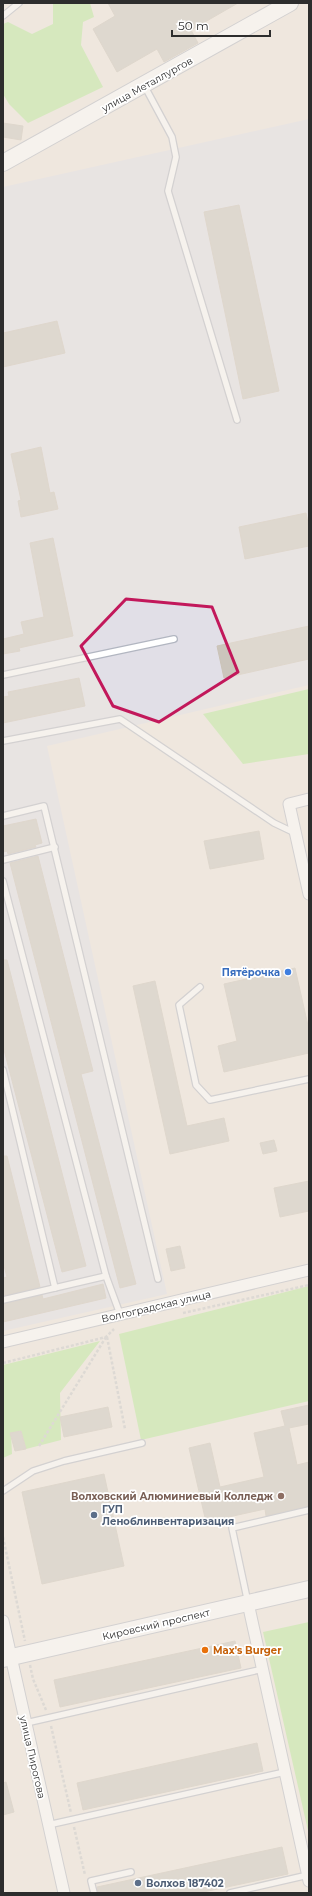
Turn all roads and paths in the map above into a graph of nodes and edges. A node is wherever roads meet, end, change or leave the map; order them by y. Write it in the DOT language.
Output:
graph roads {
  1 [pos="19,3"];
  2 [pos="290,3"];
  3 [pos="3,16"];
  4 [pos="144,85"];
  5 [pos="3,164"];
  6 [pos="237,420"];
  7 [pos="174,639"];
  8 [pos="3,675"];
  9 [pos="3,741"];
  10 [pos="309,799"];
  11 [pos="3,816"];
  12 [pos="295,833"];
  13 [pos="55,847"];
  14 [pos="305,857"];
  15 [pos="3,860"];
  16 [pos="3,881"];
  17 [pos="309,894"];
  18 [pos="200,987"];
  19 [pos="3,1070"];
  20 [pos="309,1079"];
  21 [pos="309,1270"];
  22 [pos="106,1276"];
  23 [pos="158,1279"];
  24 [pos="309,1285"];
  25 [pos="55,1288"];
  26 [pos="3,1300"];
  27 [pos="120,1314"];
  28 [pos="181,1314"];
  29 [pos="121,1327"];
  30 [pos="106,1337"];
  31 [pos="3,1342"];
  32 [pos="3,1363"];
  33 [pos="126,1429"];
  34 [pos="142,1444"];
  35 [pos="39,1446"];
  36 [pos="3,1491"];
  37 [pos="309,1510"];
  38 [pos="3,1537"];
  39 [pos="309,1589"];
  40 [pos="248,1603"];
  41 [pos="3,1620"];
  42 [pos="28,1653"];
  43 [pos="7,1658"];
  44 [pos="263,1669"];
  45 [pos="49,1718"];
  46 [pos="26,1723"];
  47 [pos="285,1772"];
  48 [pos="72,1820"];
  49 [pos="48,1825"];
  50 [pos="131,1872"];
  51 [pos="86,1878"];
  52 [pos="308,1878"];
  53 [pos="64,1893"];
  54 [pos="94,1893"];
  55 [pos="230,1893"];
  1 -- 3 [label="lane"];
  2 -- 4 [label="street, улица Металлургов"];
  4 -- 5 [label="street, улица Металлургов"];
  4 -- 6 [label="lane"];
  7 -- 8 [label="lane"];
  9 -- 12 [label="lane"];
  10 -- 12 [label="street"];
  11 -- 13 [label="lane"];
  12 -- 14 [label="street"];
  13 -- 15 [label="lane"];
  13 -- 23 [label="lane"];
  14 -- 17 [label="street"];
  16 -- 22 [label="lane"];
  18 -- 20 [label="lane"];
  19 -- 25 [label="lane"];
  21 -- 27 [label="street, Волгоградская улица"];
  22 -- 25 [label="lane"];
  22 -- 27 [label="lane"];
  24 -- 28 [label="path"];
  25 -- 26 [label="lane"];
  27 -- 31 [label="street, Волгоградская улица"];
  29 -- 30 [label="path"];
  30 -- 32 [label="path"];
  30 -- 33 [label="path"];
  30 -- 35 [label="path"];
  34 -- 36 [label="lane"];
  37 -- 40 [label="lane"];
  38 -- 42 [label="path"];
  39 -- 40 [label="street, Кировский проспект"];
  40 -- 42 [label="street, Кировский проспект"];
  40 -- 44 [label="street"];
  41 -- 43 [label="street, улица Пирогова"];
  42 -- 43 [label="street, Кировский проспект"];
  42 -- 45 [label="path"];
  43 -- 46 [label="street, улица Пирогова"];
  44 -- 45 [label="lane"];
  44 -- 47 [label="street"];
  45 -- 46 [label="lane"];
  45 -- 48 [label="path"];
  46 -- 49 [label="street, улица Пирогова"];
  47 -- 48 [label="lane"];
  47 -- 52 [label="street"];
  48 -- 49 [label="lane"];
  48 -- 51 [label="path"];
  49 -- 53 [label="street, улица Пирогова"];
  50 -- 54 [label="lane"];
  52 -- 55 [label="lane"];
}
